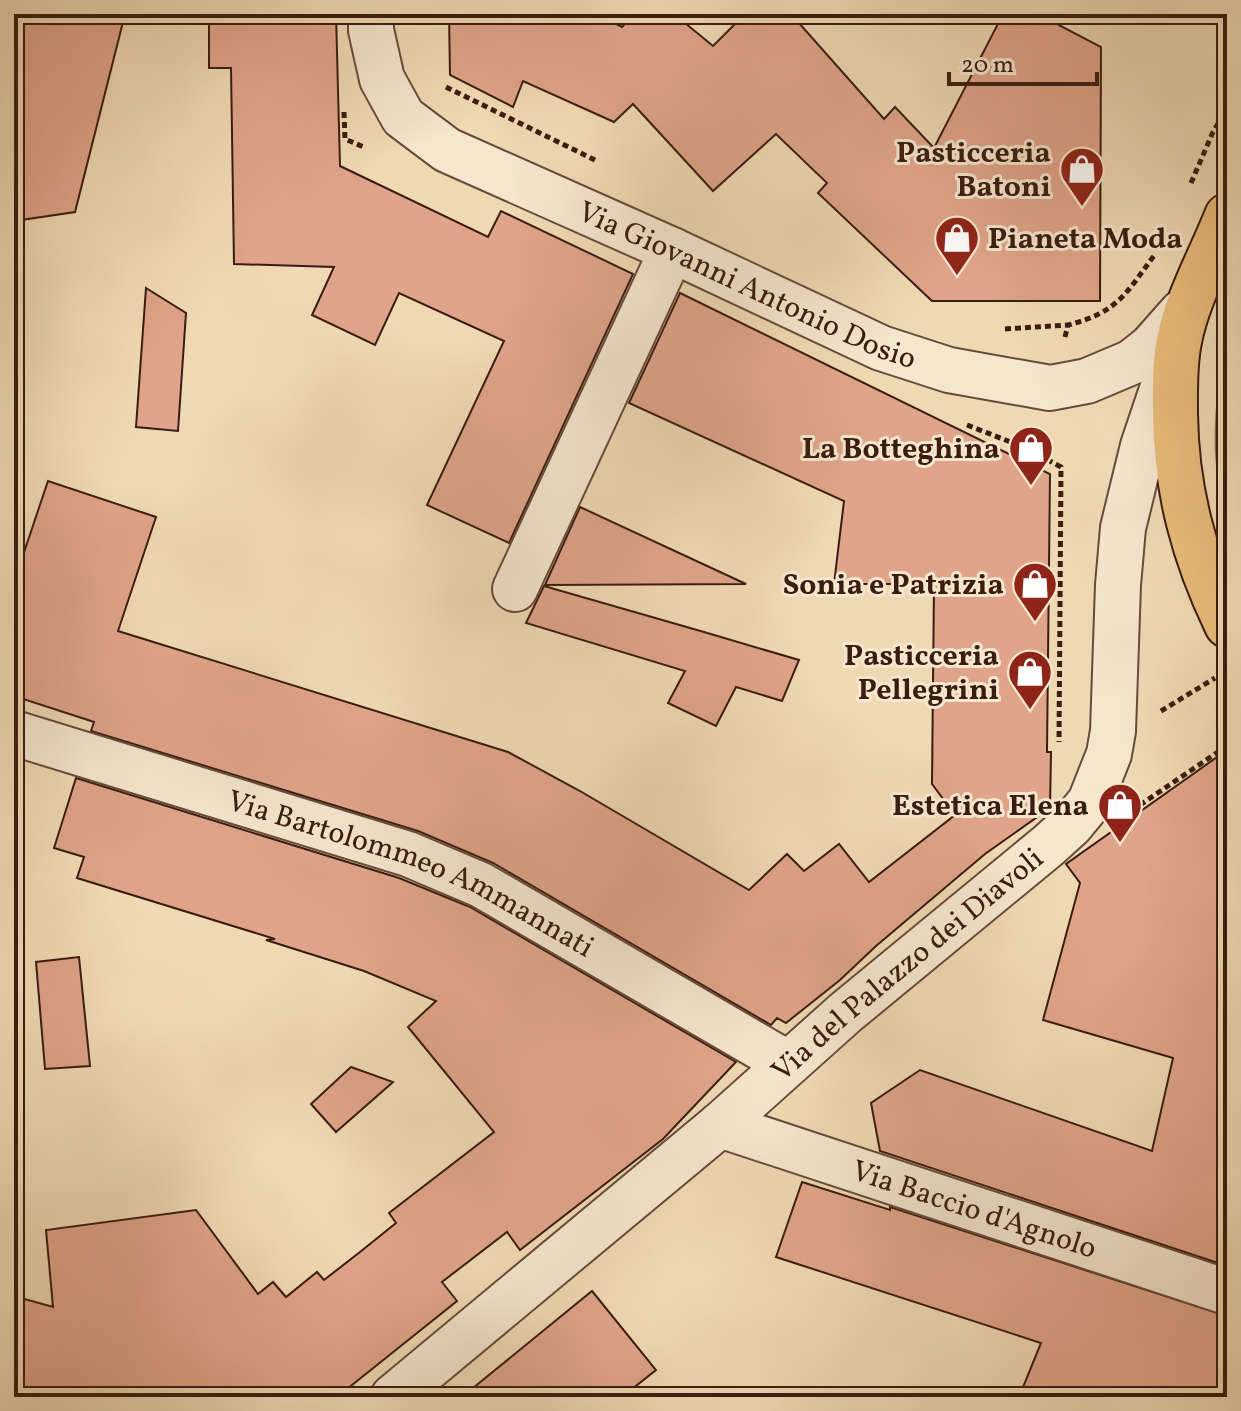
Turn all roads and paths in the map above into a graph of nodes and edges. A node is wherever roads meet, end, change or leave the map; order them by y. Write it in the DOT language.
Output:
graph roads {
  1 [pos="371,14"];
  2 [pos="434,80"];
  3 [pos="601,162"];
  4 [pos="1223,231"];
  5 [pos="672,250"];
  6 [pos="1185,321"];
  7 [pos="1068,325"];
  8 [pos="992,329"];
  9 [pos="515,589"];
  10 [pos="1227,625"];
  11 [pos="1215,678"];
  12 [pos="1227,692"];
  13 [pos="1227,706"];
  14 [pos="1154,715"];
  15 [pos="14,733"];
  16 [pos="1227,753"];
  17 [pos="1139,806"];
  18 [pos="787,1063"];
  19 [pos="720,1125"];
  20 [pos="1227,1292"];
  21 [pos="393,1397"];
  1 -- 5 [label="street, Via Giovanni Antonio Dosio"];
  2 -- 3 [label="path"];
  4 -- 6 [label="main road"];
  5 -- 6 [label="street, Via Giovanni Antonio Dosio"];
  5 -- 9 [label="street"];
  6 -- 10 [label="main road"];
  6 -- 18 [label="street, Via del Palazzo dei Diavoli"];
  7 -- 8 [label="path"];
  11 -- 14 [label="path"];
  12 -- 13 [label="path"];
  15 -- 18 [label="street, Via Bartolommeo Ammannati"];
  16 -- 17 [label="path"];
  18 -- 19 [label="street, Via del Palazzo dei Diavoli"];
  19 -- 20 [label="street, Via Baccio d'Agnolo"];
  19 -- 21 [label="street, Via del Palazzo dei Diavoli"];
}
